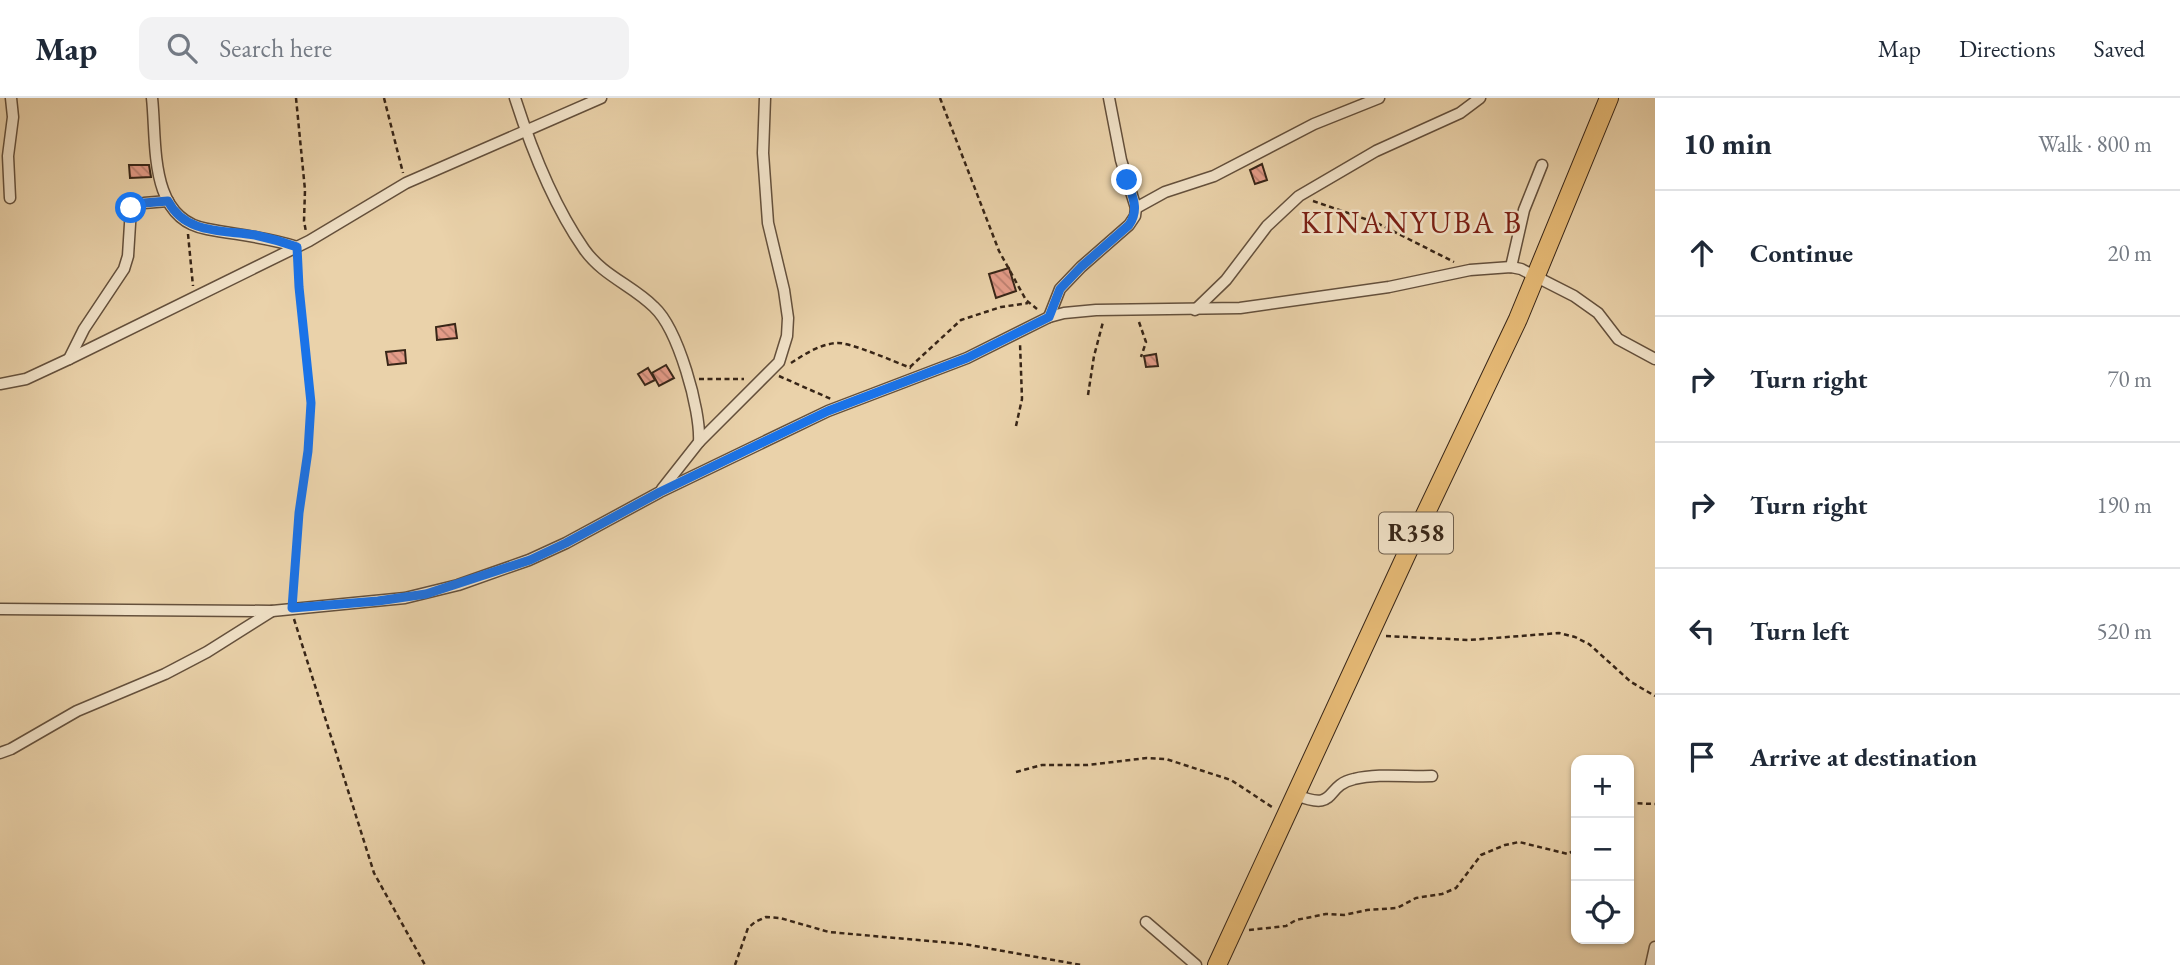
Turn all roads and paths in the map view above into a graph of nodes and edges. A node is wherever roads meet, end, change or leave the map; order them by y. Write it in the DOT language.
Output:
graph roads {
  1 [pos="11,98"];
  2 [pos="152,98"];
  3 [pos="296,98"];
  4 [pos="384,98"];
  5 [pos="515,98"];
  6 [pos="601,98"];
  7 [pos="765,98"];
  8 [pos="940,98"];
  9 [pos="1109,98"];
  10 [pos="1379,98"];
  11 [pos="1480,98"];
  12 [pos="1609,98"];
  13 [pos="526,132"];
  14 [pos="1542,164"];
  15 [pos="406,183"];
  16 [pos="1299,196"];
  17 [pos="10,198"];
  18 [pos="168,201"];
  19 [pos="1136,208"];
  20 [pos="187,222"];
  21 [pos="309,242"];
  22 [pos="297,247"];
  23 [pos="1511,267"];
  24 [pos="1470,270"];
  25 [pos="1535,278"];
  26 [pos="194,297"];
  27 [pos="1028,303"];
  28 [pos="1108,310"];
  29 [pos="1139,310"];
  30 [pos="1195,310"];
  31 [pos="1050,314"];
  32 [pos="1019,332"];
  33 [pos="1141,358"];
  34 [pos="69,359"];
  35 [pos="1655,359"];
  36 [pos="910,367"];
  37 [pos="927,374"];
  38 [pos="764,377"];
  39 [pos="688,378"];
  40 [pos="0,384"];
  41 [pos="1088,395"];
  42 [pos="844,405"];
  43 [pos="1016,426"];
  44 [pos="699,442"];
  45 [pos="660,492"];
  46 [pos="292,608"];
  47 [pos="0,609"];
  48 [pos="271,611"];
  49 [pos="1369,636"];
  50 [pos="1655,696"];
  51 [pos="0,752"];
  52 [pos="1016,772"];
  53 [pos="1432,776"];
  54 [pos="1296,795"];
  55 [pos="1634,803"];
  56 [pos="1655,804"];
  57 [pos="1286,817"];
  58 [pos="1571,852"];
  59 [pos="1146,922"];
  60 [pos="1235,928"];
  61 [pos="1655,947"];
  62 [pos="425,965"];
  63 [pos="736,965"];
  64 [pos="1080,965"];
  65 [pos="1196,965"];
  66 [pos="1217,965"];
  67 [pos="1651,965"];
  1 -- 17 [label="street"];
  2 -- 18 [label="street"];
  3 -- 21 [label="path"];
  4 -- 15 [label="path"];
  5 -- 13 [label="street"];
  6 -- 13 [label="street"];
  7 -- 38 [label="street"];
  8 -- 27 [label="path"];
  9 -- 19 [label="street"];
  10 -- 19 [label="street"];
  11 -- 16 [label="street"];
  12 -- 25 [label="main road, R358"];
  13 -- 15 [label="street"];
  13 -- 39 [label="street"];
  14 -- 23 [label="street"];
  15 -- 21 [label="street"];
  16 -- 24 [label="path"];
  16 -- 30 [label="street"];
  18 -- 20 [label="street"];
  18 -- 34 [label="street"];
  19 -- 31 [label="street"];
  20 -- 22 [label="street"];
  20 -- 26 [label="path"];
  21 -- 22 [label="street"];
  22 -- 26 [label="street"];
  22 -- 46 [label="path"];
  23 -- 24 [label="street"];
  23 -- 25 [label="street"];
  24 -- 30 [label="street"];
  25 -- 35 [label="street"];
  25 -- 49 [label="main road, R358"];
  26 -- 34 [label="street"];
  27 -- 31 [label="path"];
  27 -- 36 [label="path"];
  28 -- 29 [label="street"];
  28 -- 31 [label="street"];
  28 -- 41 [label="path"];
  29 -- 30 [label="street"];
  29 -- 33 [label="path"];
  31 -- 32 [label="street"];
  32 -- 37 [label="street"];
  32 -- 43 [label="path"];
  34 -- 40 [label="street"];
  36 -- 37 [label="path"];
  36 -- 42 [label="path"];
  37 -- 42 [label="street"];
  38 -- 39 [label="path"];
  38 -- 44 [label="street"];
  39 -- 44 [label="street"];
  42 -- 45 [label="street"];
  44 -- 45 [label="street"];
  45 -- 46 [label="street"];
  46 -- 48 [label="street"];
  46 -- 62 [label="path"];
  47 -- 48 [label="street"];
  48 -- 51 [label="street"];
  49 -- 50 [label="path"];
  49 -- 54 [label="main road, R358"];
  52 -- 57 [label="path"];
  53 -- 54 [label="street"];
  54 -- 57 [label="main road, R358"];
  55 -- 56 [label="path"];
  57 -- 60 [label="main road, R358"];
  58 -- 60 [label="path"];
  59 -- 65 [label="street"];
  60 -- 66 [label="main road, R358"];
  61 -- 67 [label="street"];
  63 -- 64 [label="path"];
}
